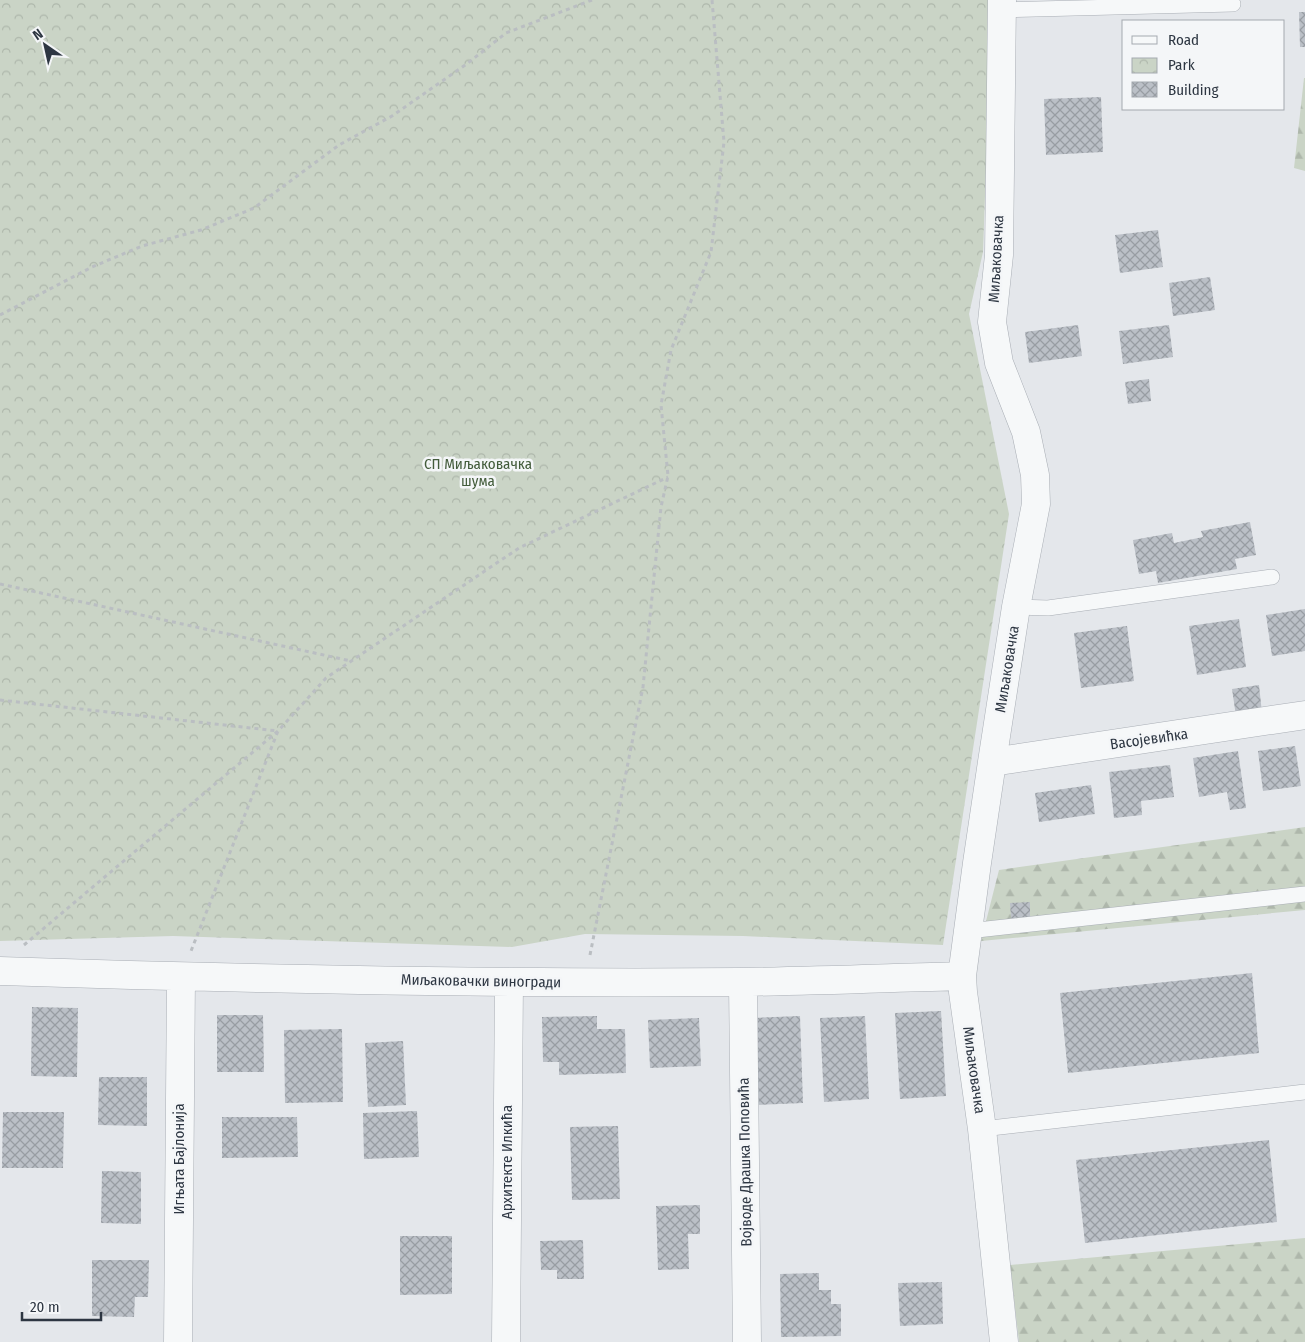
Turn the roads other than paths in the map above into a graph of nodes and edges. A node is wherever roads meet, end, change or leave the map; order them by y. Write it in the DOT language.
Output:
graph roads {
  1 [pos="1233,4"];
  2 [pos="1002,5"];
  3 [pos="1272,577"];
  4 [pos="1016,607"];
  5 [pos="1305,715"];
  6 [pos="992,762"];
  7 [pos="1305,894"];
  8 [pos="968,931"];
  9 [pos="0,971"];
  10 [pos="962,976"];
  11 [pos="181,977"];
  12 [pos="508,982"];
  13 [pos="743,982"];
  14 [pos="1305,1092"];
  15 [pos="982,1129"];
  16 [pos="178,1342"];
  17 [pos="506,1342"];
  18 [pos="747,1342"];
  19 [pos="1004,1342"];
  1 -- 2 [label="lane"];
  2 -- 4 [label="street, Миљаковачка"];
  3 -- 4 [label="lane"];
  4 -- 6 [label="street, Миљаковачка"];
  5 -- 6 [label="street, Васојевићка"];
  6 -- 8 [label="street, Миљаковачка"];
  7 -- 8 [label="lane"];
  8 -- 10 [label="street, Миљаковачка"];
  9 -- 11 [label="street, Миљаковачки виногради"];
  10 -- 13 [label="street, Миљаковачки виногради"];
  10 -- 15 [label="street, Миљаковачка"];
  11 -- 12 [label="street, Миљаковачки виногради"];
  11 -- 16 [label="street, Игњата Бајлонија"];
  12 -- 13 [label="street, Миљаковачки виногради"];
  12 -- 17 [label="street, Архитекте Илкића"];
  13 -- 18 [label="street, Војводе Драшка Поповића"];
  14 -- 15 [label="lane"];
  15 -- 19 [label="street, Миљаковачка"];
}
